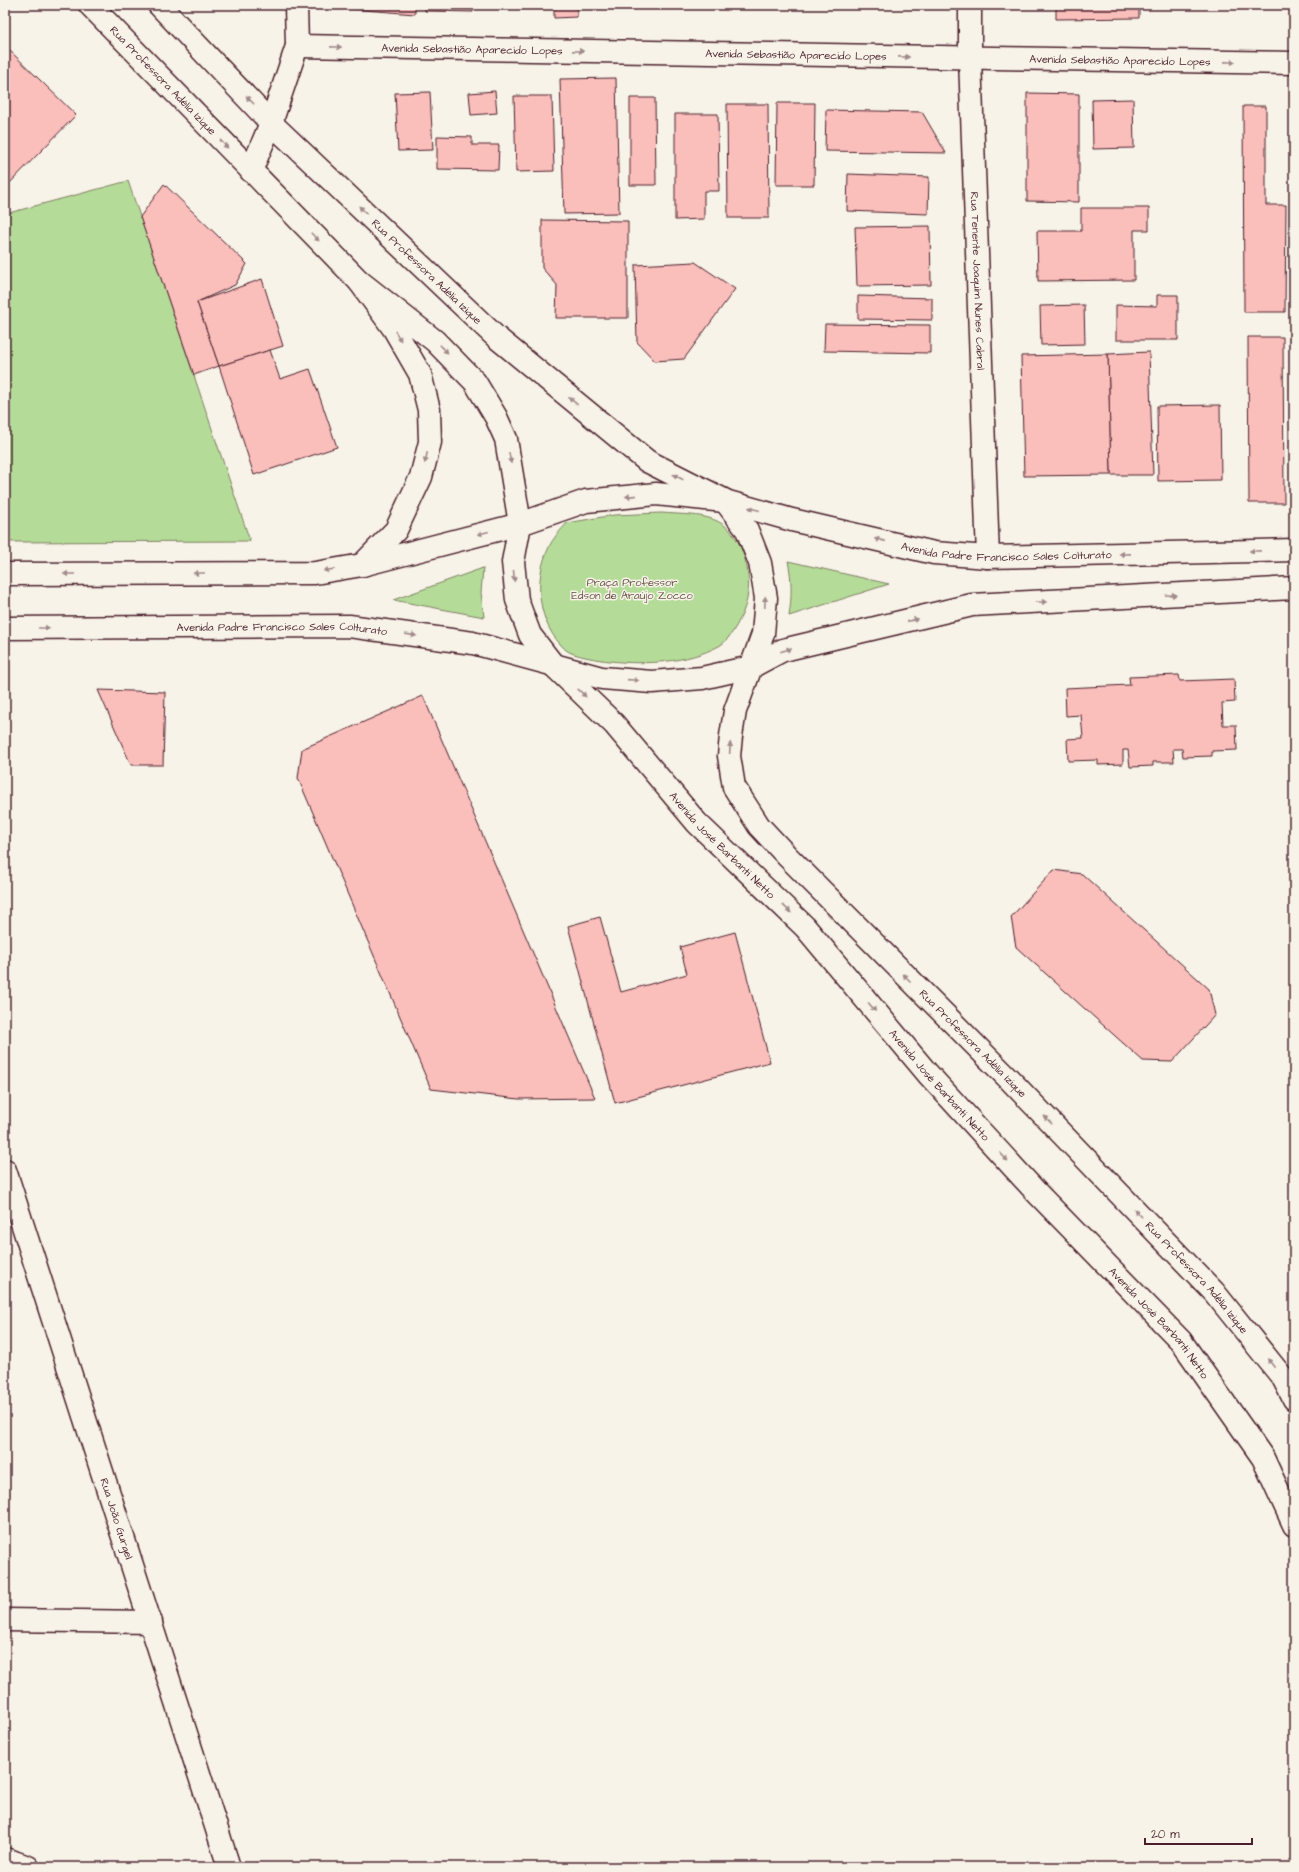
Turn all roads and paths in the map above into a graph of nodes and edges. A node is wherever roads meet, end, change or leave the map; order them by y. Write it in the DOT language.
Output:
graph roads {
  1 [pos="90,5"];
  2 [pos="159,5"];
  3 [pos="296,5"];
  4 [pos="970,5"];
  5 [pos="297,46"];
  6 [pos="970,58"];
  7 [pos="1294,62"];
  8 [pos="271,122"];
  9 [pos="251,171"];
  10 [pos="359,281"];
  11 [pos="725,501"];
  12 [pos="520,524"];
  13 [pos="1294,550"];
  14 [pos="988,557"];
  15 [pos="362,565"];
  16 [pos="5,574"];
  17 [pos="1294,588"];
  18 [pos="5,628"];
  19 [pos="554,666"];
  20 [pos="751,667"];
  21 [pos="5,1170"];
  22 [pos="1293,1396"];
  23 [pos="1294,1525"];
  24 [pos="5,1620"];
  25 [pos="151,1622"];
  26 [pos="5,1859"];
  27 [pos="28,1867"];
  28 [pos="229,1867"];
  1 -- 9 [label="street, Rua Professora Adélia Izique, one-way"];
  8 -- 2 [label="street, Rua Professora Adélia Izique, one-way"];
  3 -- 5 [label="street"];
  4 -- 6 [label="street, Rua Tenente Joaquim Nunes Cabral"];
  5 -- 6 [label="street, Avenida Sebastião Aparecido Lopes, one-way"];
  5 -- 8 [label="street"];
  6 -- 7 [label="street, Avenida Sebastião Aparecido Lopes, one-way"];
  6 -- 14 [label="street, Rua Tenente Joaquim Nunes Cabral"];
  8 -- 9 [label="street"];
  11 -- 8 [label="street, Rua Professora Adélia Izique, one-way"];
  9 -- 10 [label="street, Rua Professora Adélia Izique, one-way"];
  10 -- 12 [label="street, Rua Professora Adélia Izique, one-way"];
  10 -- 15 [label="street, one-way"];
  11 -- 12 [label="street, one-way"];
  14 -- 11 [label="street, Avenida Padre Francisco Sales Colturato, one-way"];
  20 -- 11 [label="street, Rua Professora Adélia Izique, one-way"];
  12 -- 15 [label="street, one-way"];
  12 -- 19 [label="street, Avenida José Barbanti Netto, one-way"];
  13 -- 14 [label="street, Avenida Padre Francisco Sales Colturato, one-way"];
  15 -- 16 [label="street, one-way"];
  20 -- 17 [label="street, one-way"];
  18 -- 19 [label="street, Avenida Padre Francisco Sales Colturato, one-way"];
  19 -- 20 [label="street, Avenida Padre Francisco Sales Colturato, one-way"];
  19 -- 23 [label="street, Avenida José Barbanti Netto, one-way"];
  22 -- 20 [label="street, Rua Professora Adélia Izique, one-way"];
  21 -- 25 [label="street, Rua João Gurgel"];
  24 -- 25 [label="street"];
  25 -- 28 [label="street, Rua João Gurgel"];
  26 -- 27 [label="street"];
}
